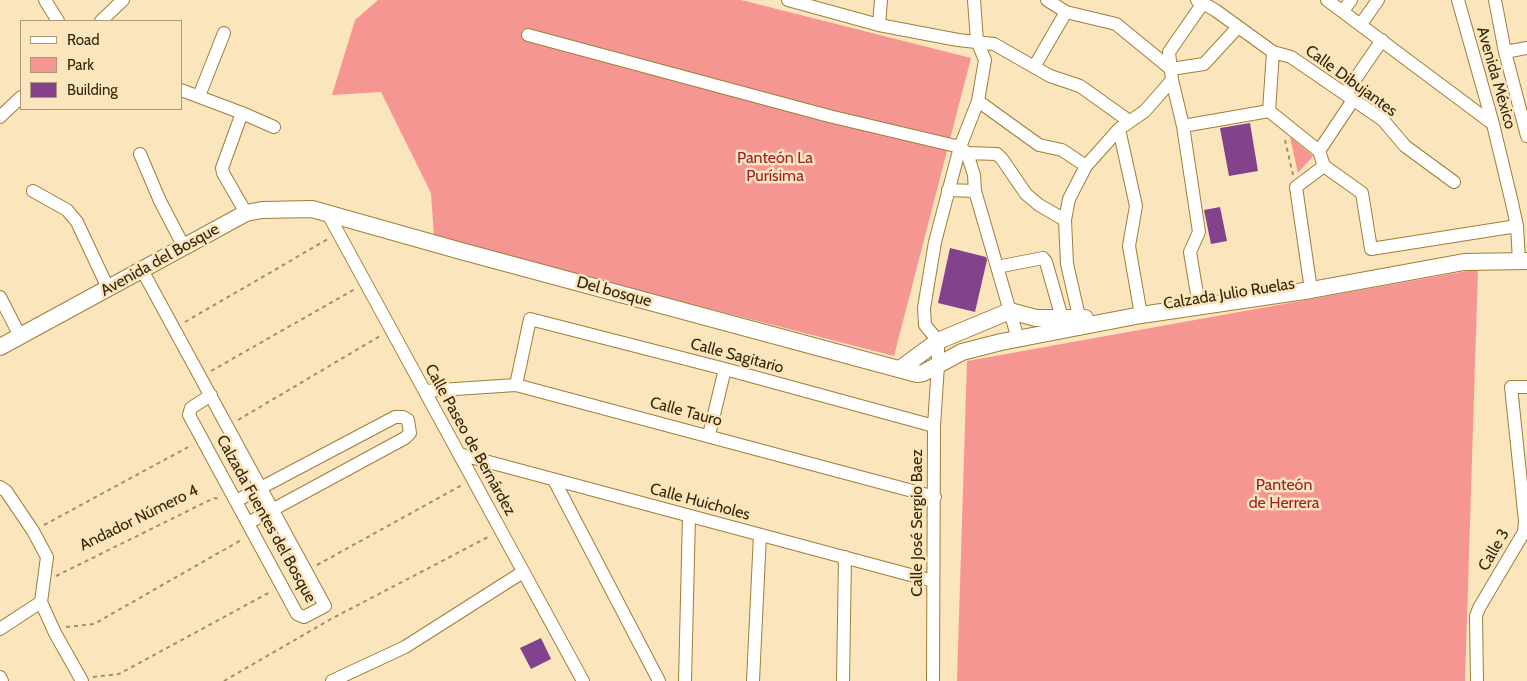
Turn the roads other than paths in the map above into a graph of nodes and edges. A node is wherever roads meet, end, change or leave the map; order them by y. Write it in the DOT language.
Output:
graph roads {
  1 [pos="45,0"];
  2 [pos="123,0"];
  3 [pos="788,0"];
  4 [pos="881,0"];
  5 [pos="1047,0"];
  6 [pos="1327,0"];
  7 [pos="1351,0"];
  8 [pos="1378,0"];
  9 [pos="1445,0"];
  10 [pos="1495,0"];
  11 [pos="972,1"];
  12 [pos="1458,1"];
  13 [pos="1200,2"];
  14 [pos="1343,11"];
  15 [pos="1066,12"];
  16 [pos="57,20"];
  17 [pos="102,20"];
  18 [pos="879,24"];
  19 [pos="1361,24"];
  20 [pos="1238,27"];
  21 [pos="224,33"];
  22 [pos="528,35"];
  23 [pos="1382,40"];
  24 [pos="977,42"];
  25 [pos="1527,48"];
  26 [pos="1272,52"];
  27 [pos="1505,52"];
  28 [pos="1034,67"];
  29 [pos="1172,75"];
  30 [pos="182,90"];
  31 [pos="198,96"];
  32 [pos="1349,97"];
  33 [pos="20,98"];
  34 [pos="978,101"];
  35 [pos="1523,105"];
  36 [pos="1269,111"];
  37 [pos="242,113"];
  38 [pos="0,117"];
  39 [pos="1493,124"];
  40 [pos="1124,125"];
  41 [pos="1183,126"];
  42 [pos="274,127"];
  43 [pos="1527,136"];
  44 [pos="963,150"];
  45 [pos="1319,151"];
  46 [pos="140,154"];
  47 [pos="1086,166"];
  48 [pos="1324,166"];
  49 [pos="1454,182"];
  50 [pos="948,190"];
  51 [pos="33,191"];
  52 [pos="975,191"];
  53 [pos="246,213"];
  54 [pos="328,214"];
  55 [pos="1065,220"];
  56 [pos="1517,226"];
  57 [pos="184,248"];
  58 [pos="1523,257"];
  59 [pos="997,267"];
  60 [pos="142,270"];
  61 [pos="1310,286"];
  62 [pos="108,288"];
  63 [pos="0,297"];
  64 [pos="1199,302"];
  65 [pos="1010,311"];
  66 [pos="1140,311"];
  67 [pos="1081,323"];
  68 [pos="1064,324"];
  69 [pos="20,336"];
  70 [pos="1018,339"];
  71 [pos="938,341"];
  72 [pos="0,347"];
  73 [pos="938,366"];
  74 [pos="725,369"];
  75 [pos="900,369"];
  76 [pos="516,385"];
  77 [pos="1527,387"];
  78 [pos="425,392"];
  79 [pos="211,396"];
  80 [pos="934,426"];
  81 [pos="709,435"];
  82 [pos="459,454"];
  83 [pos="554,480"];
  84 [pos="0,486"];
  85 [pos="261,488"];
  86 [pos="935,497"];
  87 [pos="236,501"];
  88 [pos="273,509"];
  89 [pos="689,516"];
  90 [pos="250,528"];
  91 [pos="760,535"];
  92 [pos="845,557"];
  93 [pos="523,572"];
  94 [pos="933,581"];
  95 [pos="41,602"];
  96 [pos="0,629"];
  97 [pos="0,677"];
  98 [pos="82,680"];
  99 [pos="2,681"];
  100 [pos="332,681"];
  101 [pos="582,681"];
  102 [pos="659,681"];
  103 [pos="685,681"];
  104 [pos="753,681"];
  105 [pos="843,681"];
  106 [pos="933,681"];
  107 [pos="1477,681"];
  1 -- 16 [label="street"];
  2 -- 17 [label="street"];
  3 -- 18 [label="street"];
  4 -- 18 [label="street"];
  5 -- 15 [label="street"];
  6 -- 14 [label="street"];
  7 -- 14 [label="street"];
  8 -- 19 [label="street"];
  9 -- 12 [label="street"];
  10 -- 27 [label="street, Avenida México"];
  11 -- 24 [label="street"];
  12 -- 39 [label="street, Avenida México"];
  13 -- 20 [label="street, Calle Dibujantes"];
  13 -- 29 [label="street"];
  14 -- 19 [label="street"];
  15 -- 28 [label="street"];
  15 -- 29 [label="street"];
  18 -- 24 [label="street"];
  19 -- 23 [label="street"];
  20 -- 26 [label="street, Calle Dibujantes"];
  20 -- 29 [label="street"];
  21 -- 31 [label="street"];
  22 -- 44 [label="street"];
  23 -- 32 [label="street"];
  23 -- 39 [label="street"];
  24 -- 28 [label="street"];
  24 -- 34 [label="street"];
  25 -- 27 [label="street"];
  26 -- 32 [label="street, Calle Dibujantes"];
  26 -- 36 [label="street"];
  27 -- 35 [label="street, Avenida México"];
  28 -- 40 [label="street"];
  29 -- 40 [label="street"];
  29 -- 41 [label="street"];
  30 -- 31 [label="street"];
  31 -- 37 [label="street"];
  32 -- 45 [label="street"];
  32 -- 49 [label="street, Calle Dibujantes"];
  33 -- 38 [label="street"];
  34 -- 44 [label="street"];
  34 -- 47 [label="street"];
  35 -- 43 [label="street, Avenida México"];
  36 -- 41 [label="street"];
  36 -- 45 [label="street"];
  37 -- 42 [label="street"];
  37 -- 53 [label="street"];
  39 -- 56 [label="street, Avenida México"];
  40 -- 47 [label="street"];
  40 -- 66 [label="street"];
  41 -- 64 [label="street"];
  44 -- 50 [label="street"];
  44 -- 52 [label="street"];
  44 -- 55 [label="street"];
  45 -- 48 [label="street"];
  46 -- 57 [label="street"];
  47 -- 55 [label="street"];
  48 -- 56 [label="street"];
  48 -- 61 [label="street"];
  50 -- 52 [label="street"];
  50 -- 71 [label="street"];
  51 -- 62 [label="street"];
  52 -- 59 [label="street"];
  53 -- 54 [label="main road, Avenida del Bosque"];
  53 -- 57 [label="main road, Avenida del Bosque"];
  54 -- 75 [label="main road, Del bosque"];
  54 -- 78 [label="street, Calle Paseo de Bernárdez"];
  55 -- 67 [label="street"];
  56 -- 58 [label="street, Avenida México"];
  57 -- 60 [label="main road, Avenida del Bosque"];
  58 -- 61 [label="main road, Calzada Julio Ruelas"];
  59 -- 65 [label="street"];
  59 -- 68 [label="street"];
  60 -- 62 [label="main road, Avenida del Bosque"];
  60 -- 79 [label="street, Calzada Fuentes del Bosque"];
  61 -- 64 [label="main road, Calzada Julio Ruelas"];
  62 -- 69 [label="main road, Avenida del Bosque"];
  63 -- 69 [label="street"];
  64 -- 66 [label="main road, Calzada Julio Ruelas"];
  65 -- 68 [label="main road, Calzada Julio Ruelas"];
  65 -- 70 [label="street"];
  65 -- 71 [label="main road"];
  66 -- 67 [label="main road, Calzada Julio Ruelas"];
  67 -- 68 [label="main road, Calzada Julio Ruelas"];
  68 -- 70 [label="main road, Calzada Julio Ruelas"];
  69 -- 72 [label="main road, Avenida del Bosque"];
  70 -- 73 [label="main road, Calzada Julio Ruelas"];
  71 -- 73 [label="street, Calle José Sergio Baez"];
  71 -- 75 [label="main road"];
  73 -- 75 [label="main road, Del bosque"];
  73 -- 80 [label="street, Calle José Sergio Baez"];
  74 -- 76 [label="street, Calle Sagitario"];
  74 -- 80 [label="street, Calle Sagitario"];
  74 -- 81 [label="street"];
  76 -- 78 [label="street, Calle Tauro"];
  76 -- 81 [label="street, Calle Tauro"];
  77 -- 107 [label="street, Calle 3"];
  78 -- 82 [label="street, Calle Paseo de Bernárdez"];
  79 -- 85 [label="street, Calzada Fuentes del Bosque"];
  79 -- 87 [label="street, Calzada Fuentes del Bosque"];
  80 -- 86 [label="street, Calle José Sergio Baez"];
  81 -- 86 [label="street, Calle Tauro"];
  82 -- 83 [label="street, Calle Huicholes"];
  82 -- 93 [label="street, Calle Paseo de Bernárdez"];
  83 -- 89 [label="street, Calle Huicholes"];
  83 -- 102 [label="street"];
  84 -- 95 [label="street"];
  85 -- 87 [label="street"];
  85 -- 88 [label="street, Calzada Fuentes del Bosque"];
  85 -- 88 [label="street"];
  86 -- 94 [label="street, Calle José Sergio Baez"];
  87 -- 90 [label="street, Calzada Fuentes del Bosque"];
  88 -- 90 [label="street"];
  88 -- 90 [label="street, Calzada Fuentes del Bosque"];
  89 -- 91 [label="street, Calle Huicholes"];
  89 -- 103 [label="street"];
  91 -- 92 [label="street, Calle Huicholes"];
  91 -- 104 [label="street"];
  92 -- 94 [label="street, Calle Huicholes"];
  92 -- 105 [label="street"];
  93 -- 100 [label="street"];
  93 -- 101 [label="street, Calle Paseo de Bernárdez"];
  94 -- 106 [label="street, Calle José Sergio Baez"];
  95 -- 96 [label="street"];
  95 -- 98 [label="street"];
  97 -- 99 [label="street"];
}
